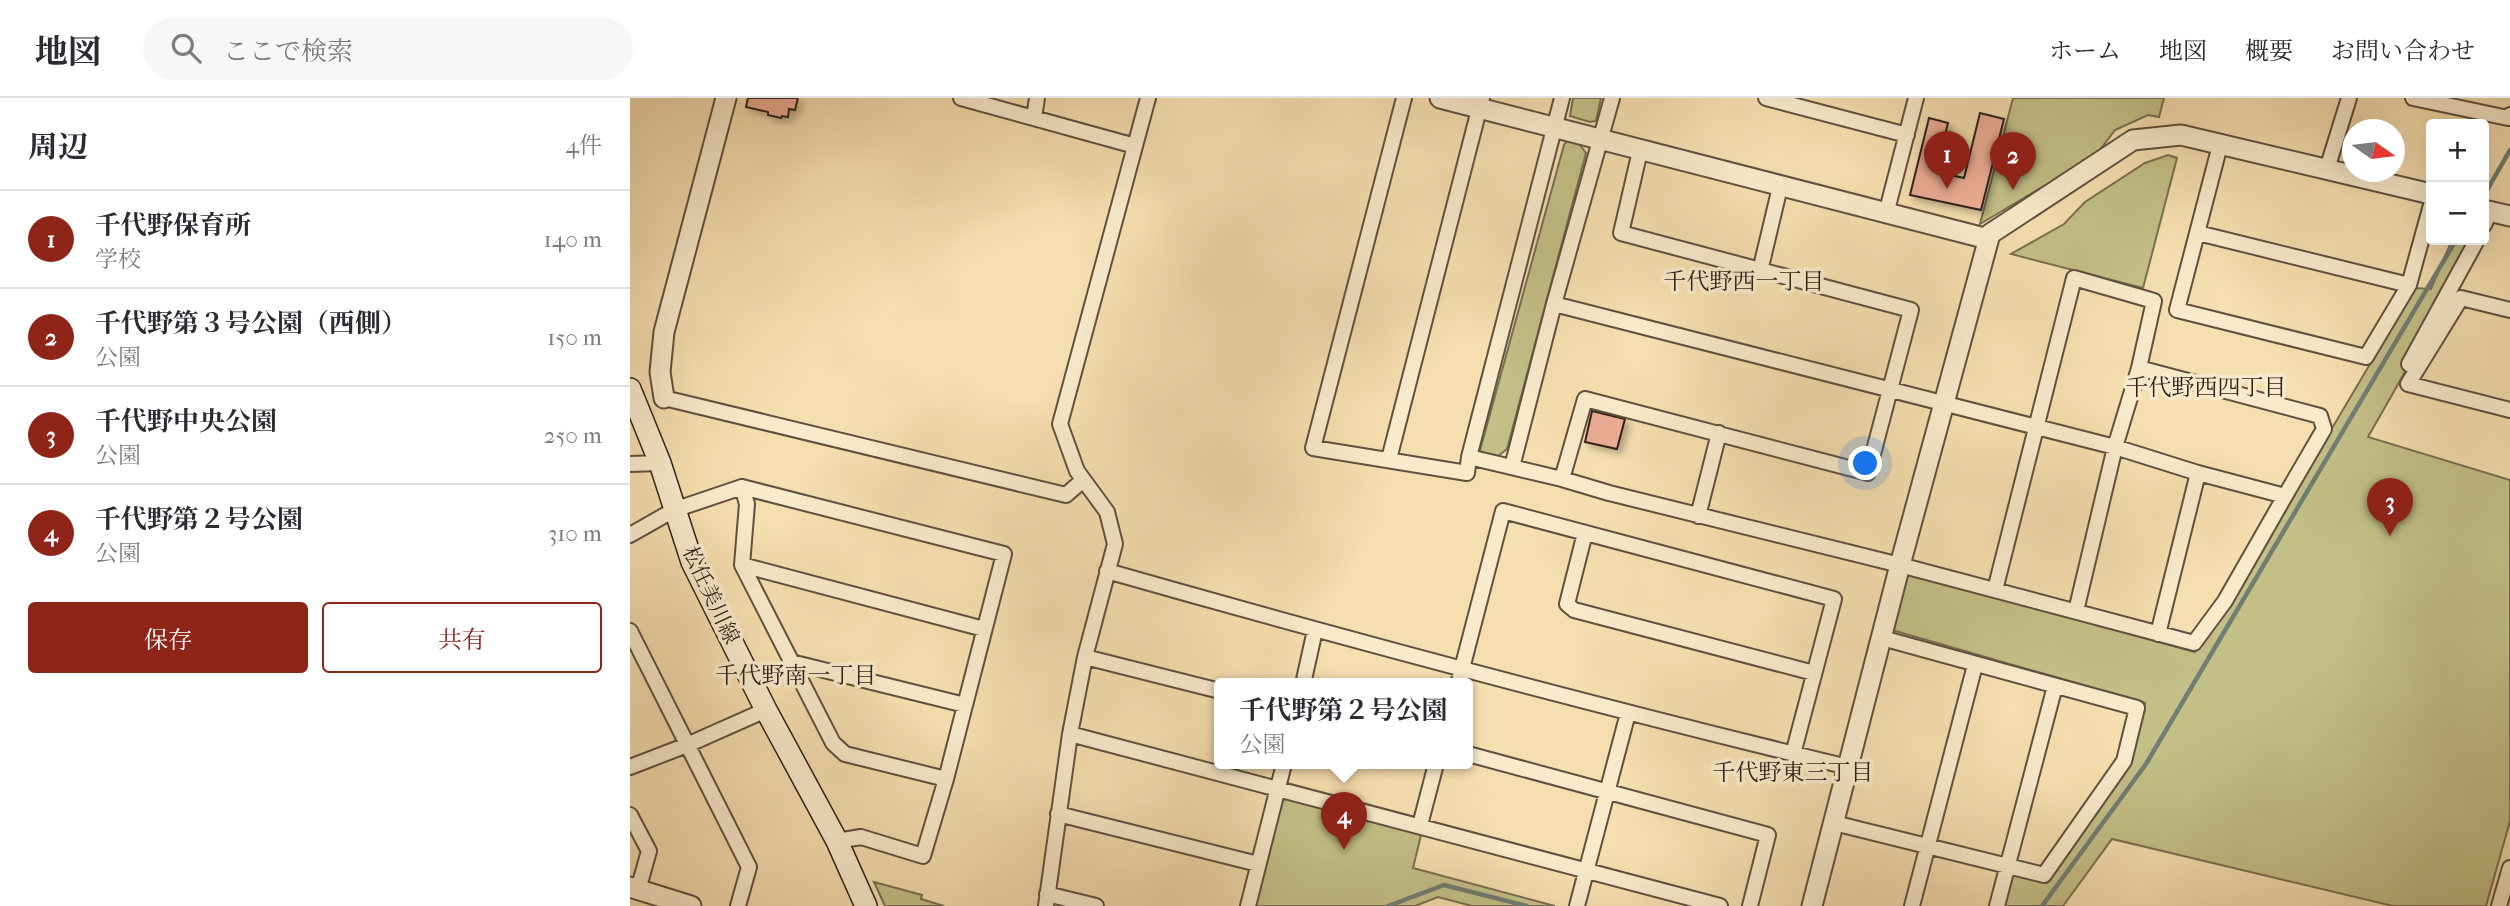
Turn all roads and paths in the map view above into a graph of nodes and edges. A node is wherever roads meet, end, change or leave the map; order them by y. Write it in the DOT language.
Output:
graph roads {
  1 [pos="726,98"];
  2 [pos="961,98"];
  3 [pos="1037,98"];
  4 [pos="1148,98"];
  5 [pos="1404,98"];
  6 [pos="1440,98"];
  7 [pos="1562,98"];
  8 [pos="1612,98"];
  9 [pos="1766,98"];
  10 [pos="1916,98"];
  11 [pos="2349,98"];
  12 [pos="2413,98"];
  13 [pos="1481,103"];
  14 [pos="2510,115"];
  15 [pos="1034,118"];
  16 [pos="1555,127"];
  17 [pos="1907,135"];
  18 [pos="1600,139"];
  19 [pos="2220,145"];
  20 [pos="1135,146"];
  21 [pos="1640,151"];
  22 [pos="2327,169"];
  23 [pos="1780,187"];
  24 [pos="2426,193"];
  25 [pos="1886,214"];
  26 [pos="2489,215"];
  27 [pos="2510,216"];
  28 [pos="2426,223"];
  29 [pos="2198,233"];
  30 [pos="1989,239"];
  31 [pos="2474,245"];
  32 [pos="1760,271"];
  33 [pos="2409,285"];
  34 [pos="1554,304"];
  35 [pos="2510,310"];
  36 [pos="2139,368"];
  37 [pos="2399,382"];
  38 [pos="630,389"];
  39 [pos="1890,390"];
  40 [pos="664,398"];
  41 [pos="1946,404"];
  42 [pos="2510,410"];
  43 [pos="2036,427"];
  44 [pos="1719,433"];
  45 [pos="2115,447"];
  46 [pos="1469,457"];
  47 [pos="1389,459"];
  48 [pos="660,463"];
  49 [pos="630,464"];
  50 [pos="1512,467"];
  51 [pos="2198,473"];
  52 [pos="1562,479"];
  53 [pos="1083,480"];
  54 [pos="742,487"];
  55 [pos="2285,496"];
  56 [pos="674,510"];
  57 [pos="1698,516"];
  58 [pos="1585,533"];
  59 [pos="630,535"];
  60 [pos="742,565"];
  61 [pos="1900,565"];
  62 [pos="1107,571"];
  63 [pos="1995,590"];
  64 [pos="2076,611"];
  65 [pos="984,629"];
  66 [pos="1315,630"];
  67 [pos="630,631"];
  68 [pos="2158,634"];
  69 [pos="1882,638"];
  70 [pos="1085,657"];
  71 [pos="791,662"];
  72 [pos="1975,665"];
  73 [pos="1462,668"];
  74 [pos="1814,673"];
  75 [pos="1304,678"];
  76 [pos="1460,678"];
  77 [pos="2055,686"];
  78 [pos="1214,689"];
  79 [pos="965,705"];
  80 [pos="766,710"];
  81 [pos="1628,713"];
  82 [pos="1070,734"];
  83 [pos="687,745"];
  84 [pos="1793,754"];
  85 [pos="1473,755"];
  86 [pos="630,767"];
  87 [pos="1848,767"];
  88 [pos="1283,769"];
  89 [pos="1435,769"];
  90 [pos="946,779"];
  91 [pos="1278,789"];
  92 [pos="1608,791"];
  93 [pos="1058,814"];
  94 [pos="630,815"];
  95 [pos="1834,823"];
  96 [pos="1420,825"];
  97 [pos="836,841"];
  98 [pos="1928,847"];
  99 [pos="1258,864"];
  100 [pos="2007,866"];
  101 [pos="2510,868"];
  102 [pos="1587,871"];
  103 [pos="634,888"];
  104 [pos="1047,900"];
  105 [pos="657,901"];
  106 [pos="691,906"];
  107 [pos="738,906"];
  108 [pos="866,906"];
  109 [pos="1096,906"];
  110 [pos="1248,906"];
  111 [pos="1577,906"];
  112 [pos="1720,906"];
  113 [pos="1750,906"];
  114 [pos="1812,906"];
  115 [pos="1912,906"];
  116 [pos="1997,906"];
  117 [pos="2499,906"];
  1 -- 40 [label="street"];
  2 -- 15 [label="street"];
  3 -- 15 [label="street"];
  4 -- 20 [label="street"];
  5 -- 47 [label="street"];
  6 -- 13 [label="street"];
  7 -- 16 [label="street"];
  8 -- 18 [label="street"];
  9 -- 17 [label="street"];
  10 -- 17 [label="street"];
  11 -- 22 [label="street"];
  12 -- 14 [label="street"];
  13 -- 16 [label="street"];
  13 -- 47 [label="street"];
  15 -- 20 [label="street"];
  16 -- 18 [label="street"];
  16 -- 46 [label="street"];
  17 -- 25 [label="street"];
  18 -- 21 [label="street"];
  18 -- 34 [label="street"];
  19 -- 22 [label="street"];
  19 -- 29 [label="street"];
  19 -- 30 [label="street"];
  20 -- 53 [label="street"];
  21 -- 23 [label="street"];
  21 -- 32 [label="street"];
  22 -- 24 [label="street"];
  23 -- 25 [label="street"];
  23 -- 32 [label="street"];
  25 -- 30 [label="street"];
  26 -- 27 [label="street"];
  28 -- 33 [label="street"];
  29 -- 33 [label="street"];
  29 -- 33 [label="street"];
  30 -- 41 [label="street"];
  31 -- 37 [label="street"];
  32 -- 39 [label="street"];
  34 -- 39 [label="street"];
  34 -- 50 [label="street"];
  35 -- 42 [label="street"];
  36 -- 43 [label="street"];
  36 -- 45 [label="street"];
  36 -- 55 [label="street"];
  38 -- 48 [label="main road, 松任美川線"];
  39 -- 41 [label="street"];
  39 -- 44 [label="street"];
  40 -- 53 [label="street"];
  41 -- 43 [label="street"];
  41 -- 61 [label="street"];
  43 -- 45 [label="street"];
  43 -- 63 [label="street"];
  44 -- 52 [label="street"];
  44 -- 57 [label="street"];
  45 -- 51 [label="street"];
  45 -- 64 [label="street"];
  46 -- 47 [label="street"];
  46 -- 50 [label="street"];
  48 -- 49 [label="street"];
  48 -- 56 [label="main road, 松任美川線"];
  50 -- 52 [label="street"];
  51 -- 55 [label="street"];
  51 -- 68 [label="street"];
  52 -- 57 [label="street"];
  53 -- 62 [label="street"];
  54 -- 56 [label="street"];
  54 -- 60 [label="street"];
  54 -- 65 [label="street"];
  55 -- 68 [label="street"];
  56 -- 59 [label="street"];
  56 -- 80 [label="main road, 松任美川線"];
  57 -- 61 [label="street"];
  58 -- 73 [label="street"];
  58 -- 74 [label="street"];
  58 -- 74 [label="street"];
  60 -- 65 [label="street"];
  60 -- 71 [label="street"];
  61 -- 63 [label="street"];
  61 -- 69 [label="street"];
  62 -- 66 [label="street"];
  62 -- 70 [label="street"];
  63 -- 64 [label="street"];
  64 -- 68 [label="street"];
  65 -- 79 [label="street"];
  66 -- 73 [label="street"];
  66 -- 75 [label="street"];
  67 -- 83 [label="street"];
  69 -- 72 [label="street"];
  69 -- 87 [label="street"];
  70 -- 78 [label="street"];
  70 -- 82 [label="street"];
  71 -- 79 [label="street"];
  71 -- 90 [label="street"];
  72 -- 77 [label="street"];
  72 -- 98 [label="street"];
  73 -- 76 [label="street"];
  73 -- 81 [label="street"];
  74 -- 84 [label="street"];
  77 -- 100 [label="street"];
  77 -- 100 [label="street"];
  79 -- 90 [label="street"];
  80 -- 83 [label="street"];
  80 -- 97 [label="main road, 松任美川線"];
  81 -- 84 [label="street"];
  81 -- 92 [label="street"];
  82 -- 91 [label="street"];
  82 -- 93 [label="street"];
  83 -- 86 [label="street"];
  83 -- 107 [label="street"];
  84 -- 87 [label="street"];
  85 -- 92 [label="street"];
  87 -- 95 [label="street"];
  88 -- 91 [label="street"];
  89 -- 96 [label="street"];
  90 -- 97 [label="street"];
  91 -- 96 [label="street"];
  91 -- 99 [label="street"];
  92 -- 102 [label="street"];
  92 -- 113 [label="street"];
  93 -- 99 [label="street"];
  93 -- 104 [label="street"];
  94 -- 103 [label="street"];
  95 -- 98 [label="street"];
  95 -- 114 [label="street"];
  96 -- 102 [label="street"];
  97 -- 108 [label="main road, 松任美川線"];
  98 -- 100 [label="street"];
  98 -- 115 [label="street"];
  99 -- 110 [label="street"];
  100 -- 116 [label="street"];
  101 -- 117 [label="street"];
  102 -- 111 [label="street"];
  102 -- 112 [label="street"];
  103 -- 105 [label="street"];
  104 -- 109 [label="street"];
  105 -- 106 [label="street"];
}
